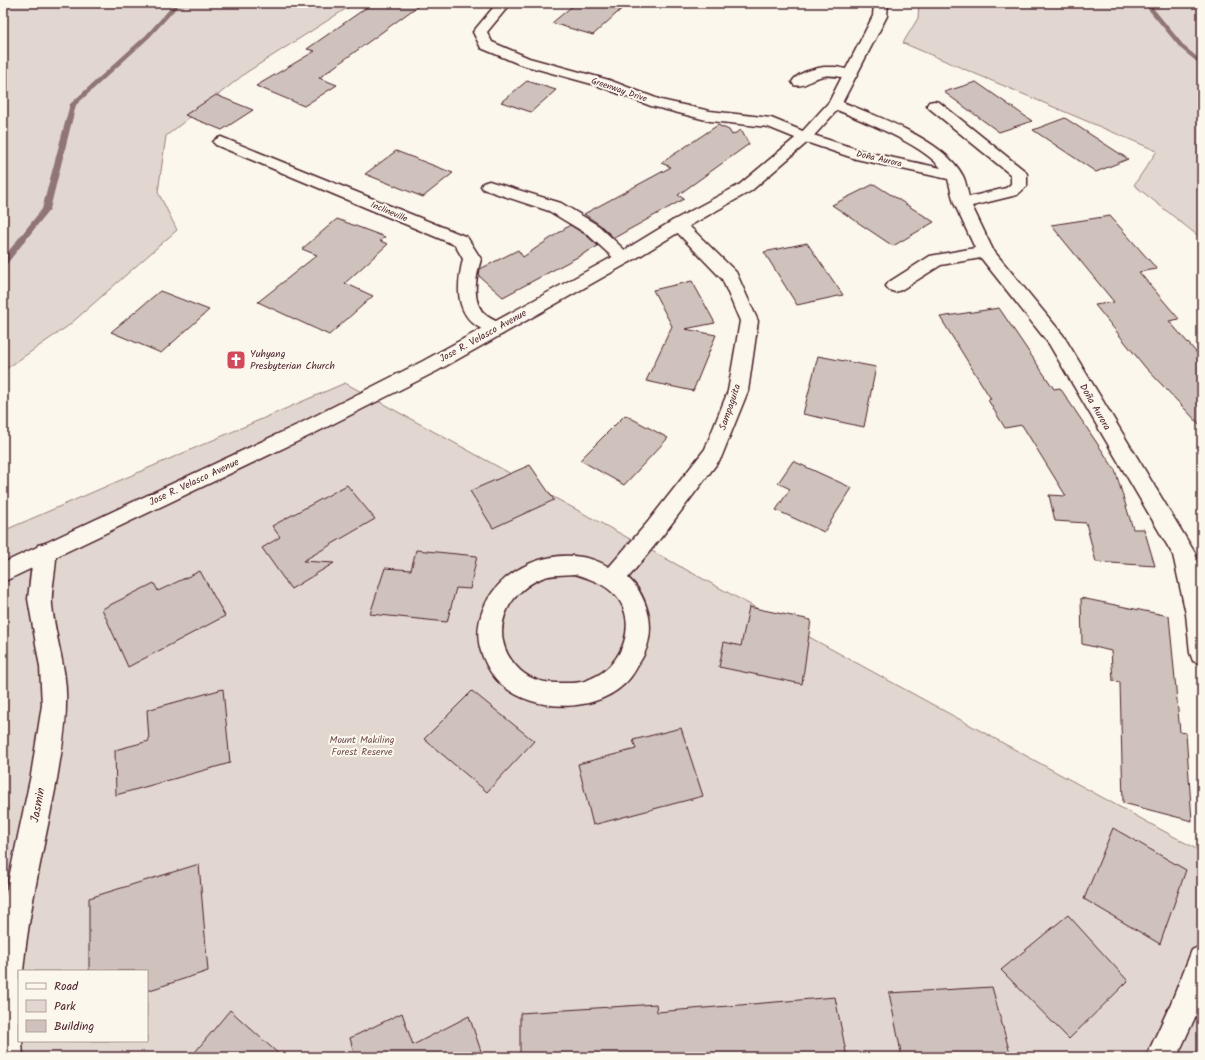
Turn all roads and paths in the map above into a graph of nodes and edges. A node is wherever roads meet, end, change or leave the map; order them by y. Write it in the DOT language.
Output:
graph roads {
  1 [pos="504,3"];
  2 [pos="881,3"];
  3 [pos="851,74"];
  4 [pos="800,82"];
  5 [pos="835,104"];
  6 [pos="934,105"];
  7 [pos="805,137"];
  8 [pos="221,142"];
  9 [pos="955,176"];
  10 [pos="490,186"];
  11 [pos="962,204"];
  12 [pos="678,225"];
  13 [pos="985,252"];
  14 [pos="624,258"];
  15 [pos="894,286"];
  16 [pos="496,329"];
  17 [pos="46,552"];
  18 [pos="1193,555"];
  19 [pos="3,573"];
  20 [pos="613,579"];
  21 [pos="1202,652"];
  22 [pos="1202,960"];
  23 [pos="8,1057"];
  24 [pos="1161,1057"];
  1 -- 7 [label="street, Greenway Drive"];
  2 -- 3 [label="street, Jose R. Velasco Avenue"];
  3 -- 4 [label="street"];
  3 -- 5 [label="street, Jose R. Velasco Avenue"];
  5 -- 7 [label="street, Jose R. Velasco Avenue"];
  5 -- 9 [label="street, Doña Aurora"];
  6 -- 11 [label="street"];
  7 -- 9 [label="street, Doña Aurora"];
  7 -- 12 [label="street, Jose R. Velasco Avenue"];
  8 -- 16 [label="street, Inclineville"];
  9 -- 11 [label="street, Doña Aurora"];
  10 -- 14 [label="street"];
  11 -- 13 [label="street, Doña Aurora"];
  12 -- 14 [label="street, Jose R. Velasco Avenue"];
  12 -- 20 [label="street, Sampaguita"];
  13 -- 15 [label="street"];
  13 -- 18 [label="street, Doña Aurora"];
  14 -- 16 [label="street, Jose R. Velasco Avenue"];
  16 -- 17 [label="street, Jose R. Velasco Avenue"];
  17 -- 19 [label="street, Jose R. Velasco Avenue"];
  17 -- 23 [label="street, Jasmin"];
  18 -- 21 [label="street, Doña Aurora"];
  20 -- 20 [label="street"];
  22 -- 24 [label="street"];
}
